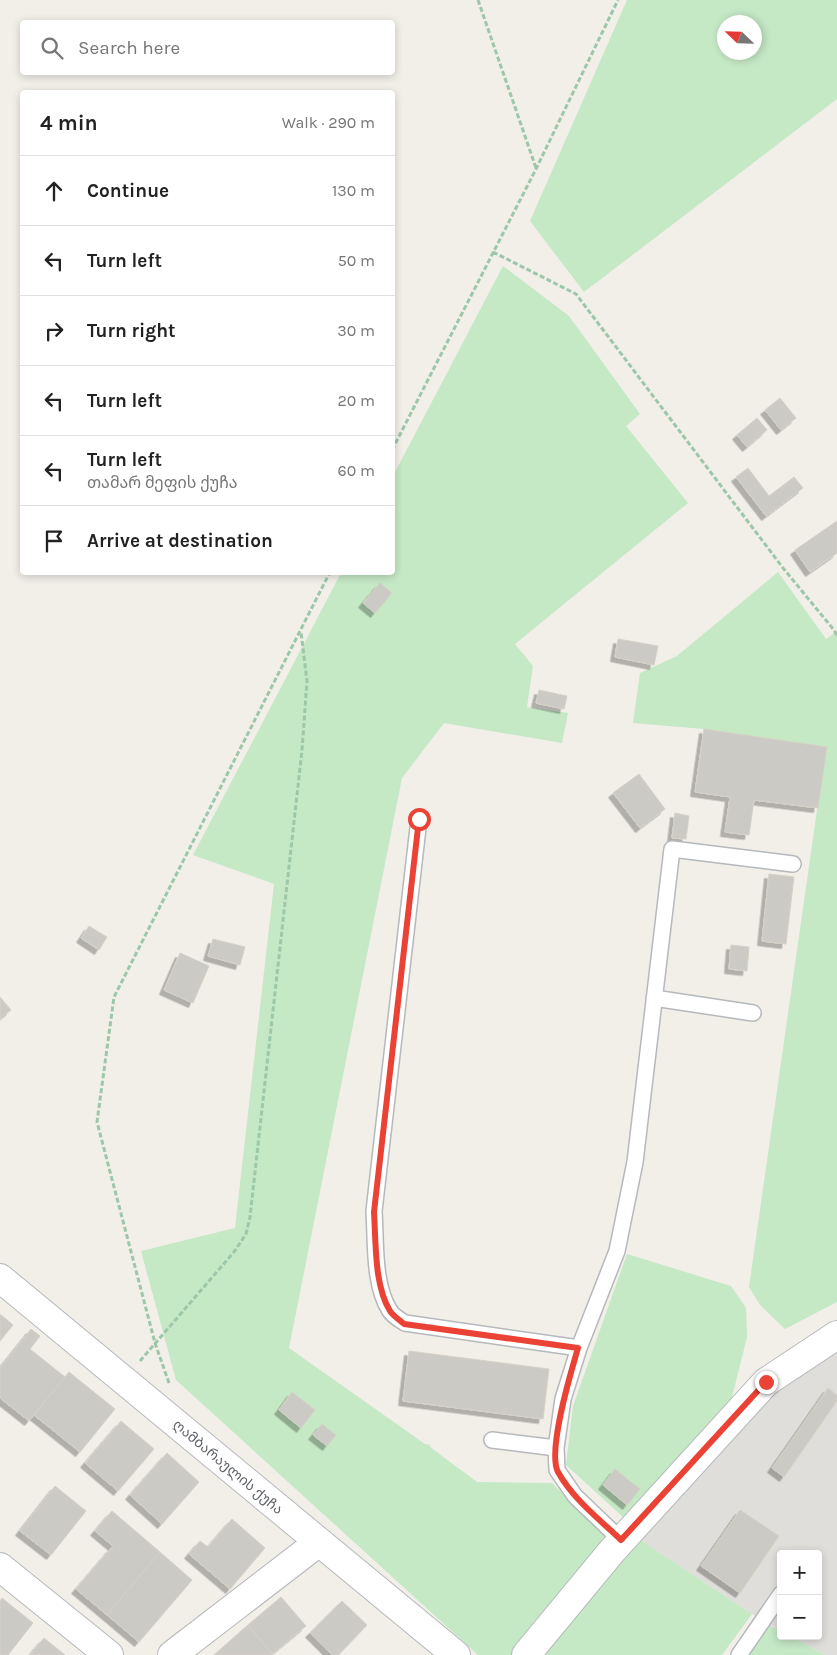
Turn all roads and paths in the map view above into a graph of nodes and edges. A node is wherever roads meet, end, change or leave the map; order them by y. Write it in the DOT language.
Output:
graph roads {
  1 [pos="478,0"];
  2 [pos="618,0"];
  3 [pos="536,169"];
  4 [pos="494,252"];
  5 [pos="395,444"];
  6 [pos="329,575"];
  7 [pos="301,631"];
  8 [pos="837,636"];
  9 [pos="419,819"];
  10 [pos="793,864"];
  11 [pos="654,998"];
  12 [pos="753,1013"];
  13 [pos="0,1278"];
  14 [pos="837,1335"];
  15 [pos="155,1343"];
  16 [pos="578,1348"];
  17 [pos="123,1380"];
  18 [pos="171,1388"];
  19 [pos="492,1440"];
  20 [pos="556,1448"];
  21 [pos="621,1540"];
  22 [pos="319,1542"];
  23 [pos="0,1567"];
  24 [pos="780,1595"];
  25 [pos="109,1655"];
  26 [pos="172,1655"];
  27 [pos="456,1655"];
  28 [pos="526,1655"];
  29 [pos="739,1655"];
  1 -- 3 [label="path"];
  2 -- 3 [label="path"];
  3 -- 4 [label="path"];
  4 -- 5 [label="path"];
  4 -- 8 [label="path"];
  6 -- 7 [label="path"];
  7 -- 15 [label="path"];
  7 -- 15 [label="path"];
  9 -- 16 [label="lane"];
  10 -- 11 [label="lane"];
  11 -- 12 [label="lane"];
  11 -- 16 [label="lane"];
  13 -- 17 [label="street, ღამბარაულის ქუჩა"];
  14 -- 21 [label="street"];
  15 -- 17 [label="path"];
  15 -- 18 [label="path"];
  16 -- 20 [label="lane"];
  17 -- 22 [label="street, ღამბარაულის ქუჩა"];
  19 -- 20 [label="lane"];
  20 -- 21 [label="lane"];
  21 -- 28 [label="street"];
  22 -- 26 [label="street"];
  22 -- 27 [label="street, ღამბარაულის ქუჩა"];
  23 -- 25 [label="street"];
  24 -- 29 [label="lane"];
}
